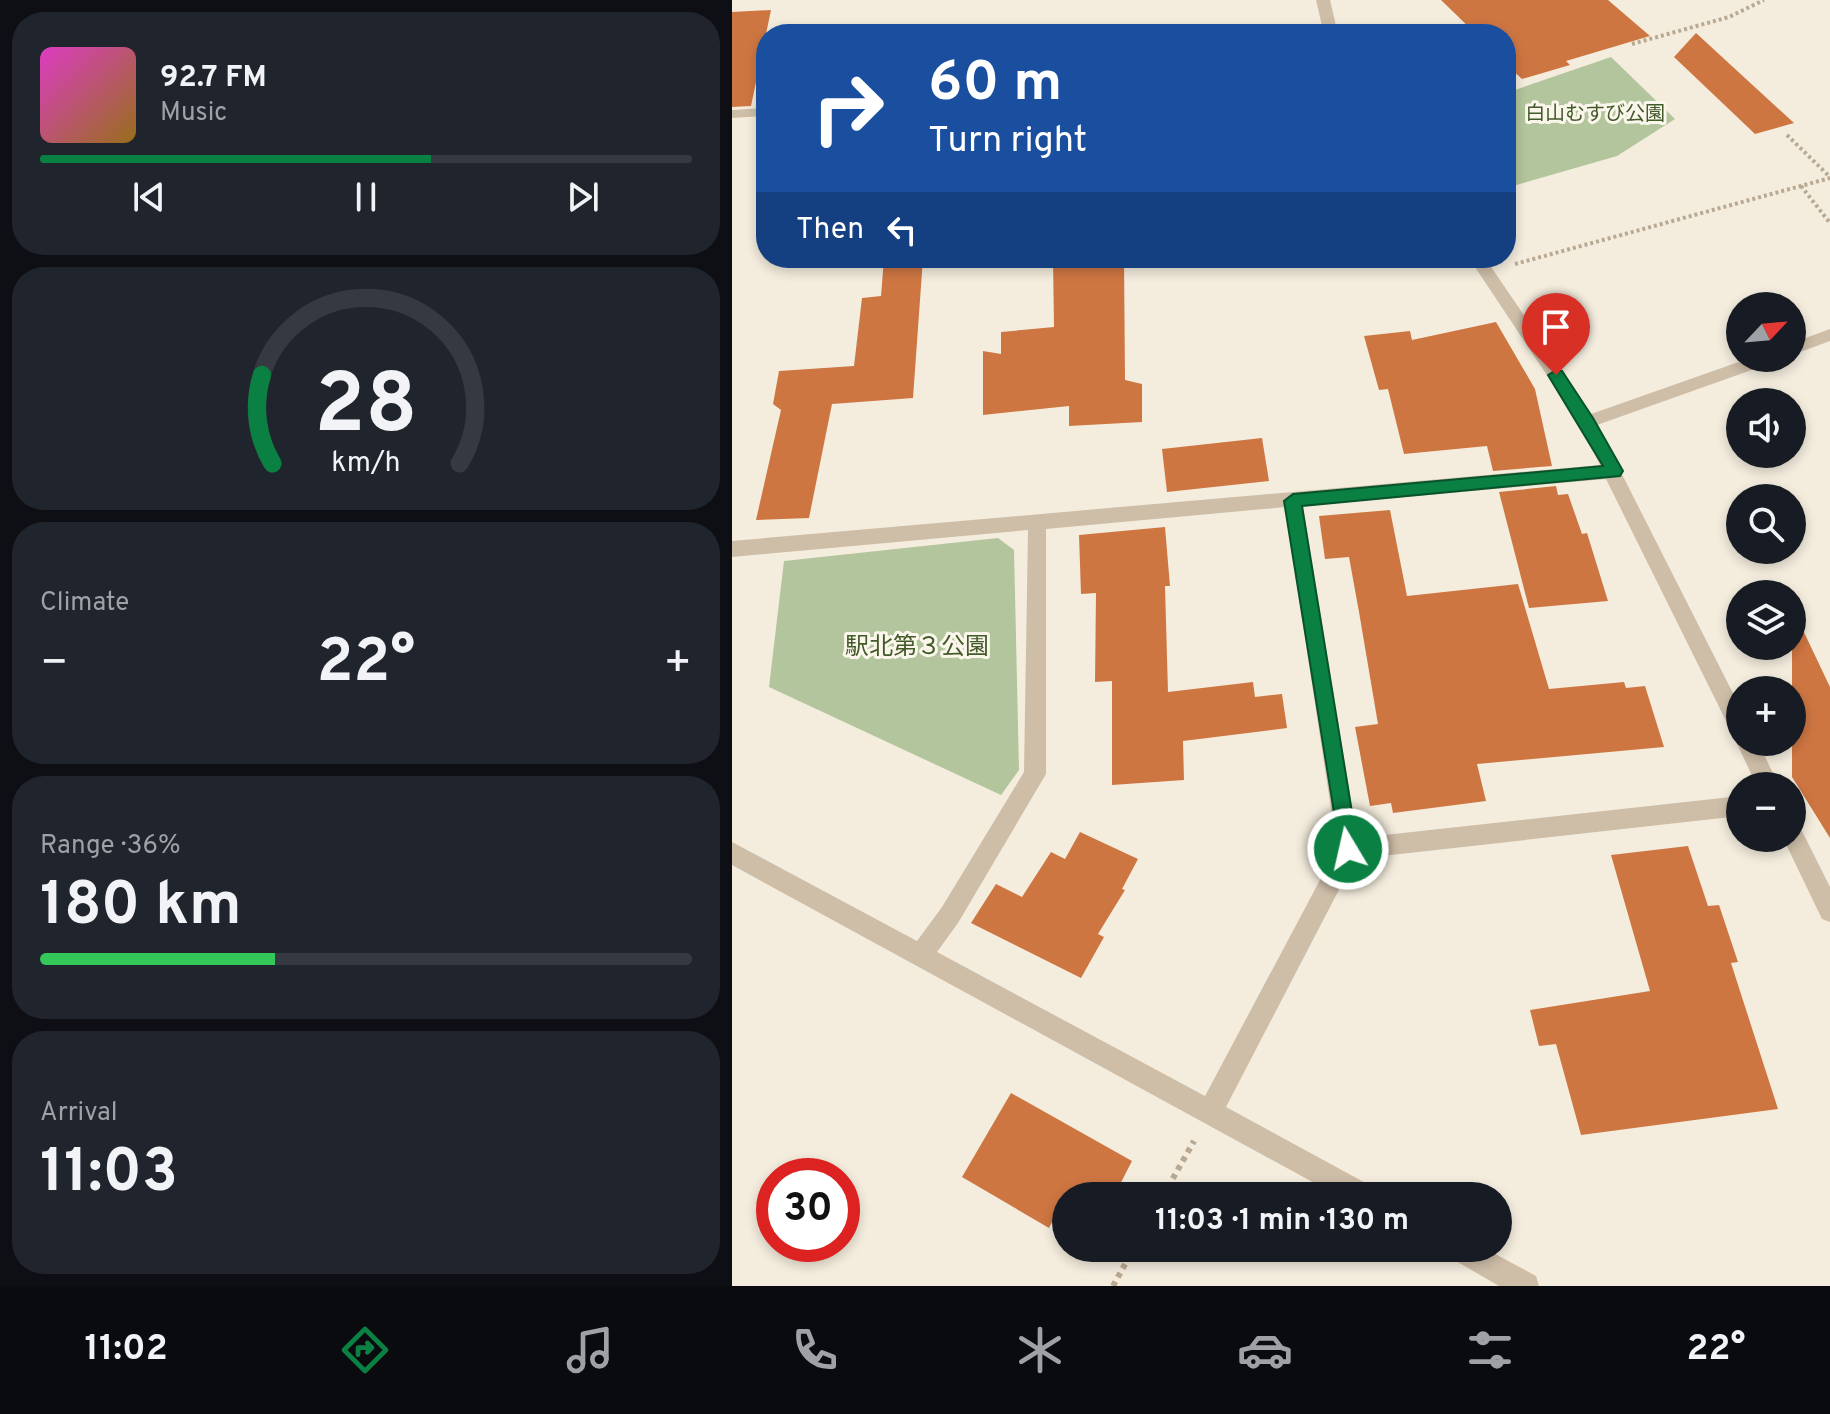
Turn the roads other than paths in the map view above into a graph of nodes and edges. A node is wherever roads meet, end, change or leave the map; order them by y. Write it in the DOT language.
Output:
graph roads {
  1 [pos="1323,0"];
  2 [pos="1329,24"];
  3 [pos="756,113"];
  4 [pos="732,114"];
  5 [pos="1484,268"];
  6 [pos="1830,335"];
  7 [pos="1806,344"];
  8 [pos="1728,372"];
  9 [pos="1587,422"];
  10 [pos="1614,471"];
  11 [pos="1293,501"];
  12 [pos="1037,522"];
  13 [pos="732,549"];
  14 [pos="1726,699"];
  15 [pos="1726,808"];
  16 [pos="1348,849"];
  17 [pos="1801,852"];
  18 [pos="732,853"];
  19 [pos="1830,911"];
  20 [pos="922,954"];
  21 [pos="1211,1110"];
  22 [pos="1339,1182"];
  23 [pos="1483,1262"];
  24 [pos="1526,1286"];
  1 -- 2 [label="street"];
  3 -- 4 [label="street"];
  5 -- 9 [label="street"];
  6 -- 7 [label="street"];
  8 -- 9 [label="street"];
  9 -- 10 [label="street"];
  10 -- 11 [label="street"];
  10 -- 14 [label="street"];
  11 -- 12 [label="street"];
  11 -- 16 [label="street"];
  12 -- 13 [label="street"];
  12 -- 20 [label="street"];
  15 -- 16 [label="street"];
  16 -- 21 [label="street"];
  17 -- 19 [label="street"];
  18 -- 20 [label="street"];
  20 -- 21 [label="street"];
  21 -- 22 [label="street"];
  23 -- 24 [label="street"];
}
